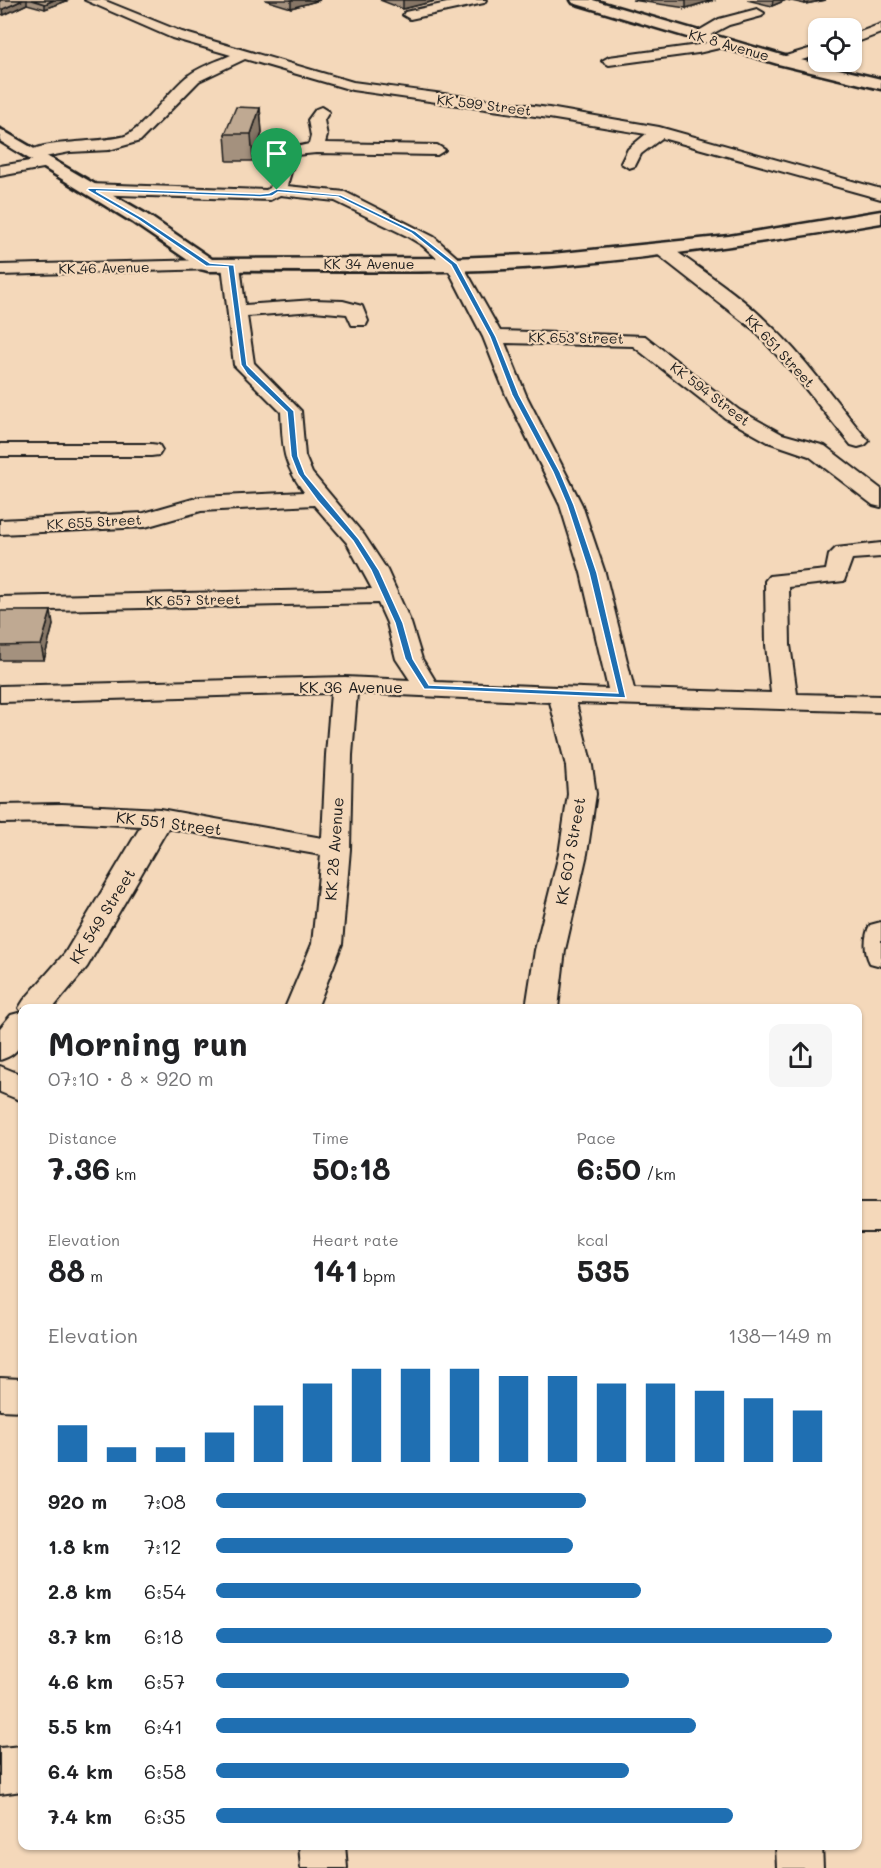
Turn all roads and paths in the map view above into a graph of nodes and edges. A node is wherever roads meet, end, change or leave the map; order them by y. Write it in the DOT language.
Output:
graph roads {
  1 [pos="92,0"];
  2 [pos="479,0"];
  3 [pos="578,0"];
  4 [pos="757,13"];
  5 [pos="410,15"];
  6 [pos="881,28"];
  7 [pos="697,36"];
  8 [pos="862,36"];
  9 [pos="723,43"];
  10 [pos="808,53"];
  11 [pos="245,54"];
  12 [pos="609,61"];
  13 [pos="784,61"];
  14 [pos="881,84"];
  15 [pos="321,112"];
  16 [pos="658,132"];
  17 [pos="0,134"];
  18 [pos="316,148"];
  19 [pos="437,150"];
  20 [pos="41,159"];
  21 [pos="629,163"];
  22 [pos="0,171"];
  23 [pos="89,189"];
  24 [pos="277,190"];
  25 [pos="881,194"];
  26 [pos="881,217"];
  27 [pos="663,250"];
  28 [pos="454,264"];
  29 [pos="208,265"];
  30 [pos="231,265"];
  31 [pos="0,270"];
  32 [pos="237,312"];
  33 [pos="359,321"];
  34 [pos="493,337"];
  35 [pos="633,339"];
  36 [pos="881,440"];
  37 [pos="858,441"];
  38 [pos="0,450"];
  39 [pos="151,450"];
  40 [pos="817,451"];
  41 [pos="320,498"];
  42 [pos="881,500"];
  43 [pos="0,527"];
  44 [pos="881,549"];
  45 [pos="385,596"];
  46 [pos="0,604"];
  47 [pos="345,685"];
  48 [pos="427,687"];
  49 [pos="0,694"];
  50 [pos="561,695"];
  51 [pos="623,696"];
  52 [pos="785,702"];
  53 [pos="881,704"];
  54 [pos="0,814"];
  55 [pos="160,818"];
  56 [pos="336,849"];
  57 [pos="881,932"];
  58 [pos="881,956"];
  59 [pos="38,1004"];
  60 [pos="303,1004"];
  61 [pos="543,1004"];
  62 [pos="18,1028"];
  63 [pos="0,1049"];
  64 [pos="0,1078"];
  65 [pos="18,1087"];
  66 [pos="862,1217"];
  67 [pos="881,1217"];
  68 [pos="0,1394"];
  69 [pos="18,1395"];
  70 [pos="18,1769"];
  71 [pos="0,1771"];
  72 [pos="322,1850"];
  73 [pos="799,1850"];
  74 [pos="324,1868"];
  75 [pos="800,1868"];
  1 -- 11 [label="street, KK 599 Street"];
  2 -- 5 [label="street"];
  3 -- 7 [label="main road, KK 8 Avenue"];
  4 -- 7 [label="street"];
  6 -- 8 [label="street"];
  7 -- 9 [label="main road, KK 8 Avenue"];
  9 -- 12 [label="street"];
  9 -- 13 [label="main road, KK 8 Avenue"];
  10 -- 13 [label="street"];
  11 -- 16 [label="street, KK 599 Street"];
  11 -- 20 [label="street"];
  13 -- 14 [label="main road, KK 8 Avenue"];
  15 -- 18 [label="street"];
  16 -- 21 [label="street"];
  16 -- 25 [label="street, KK 599 Street"];
  17 -- 20 [label="main road"];
  18 -- 19 [label="street"];
  18 -- 24 [label="street"];
  20 -- 22 [label="street"];
  20 -- 23 [label="main road"];
  23 -- 24 [label="street"];
  23 -- 29 [label="main road"];
  24 -- 28 [label="street"];
  26 -- 27 [label="main road, KK 34 Avenue"];
  27 -- 28 [label="main road, KK 34 Avenue"];
  27 -- 37 [label="street, KK 651 Street"];
  28 -- 30 [label="main road, KK 34 Avenue"];
  28 -- 34 [label="street"];
  29 -- 30 [label="main road, KK 34 Avenue"];
  29 -- 31 [label="street, KK 46 Avenue"];
  30 -- 32 [label="street"];
  32 -- 33 [label="street"];
  32 -- 41 [label="street"];
  34 -- 35 [label="street, KK 653 Street"];
  34 -- 51 [label="street"];
  35 -- 40 [label="street, KK 594 Street"];
  36 -- 37 [label="street"];
  37 -- 40 [label="street"];
  38 -- 39 [label="street"];
  40 -- 42 [label="street, KK 594 Street"];
  41 -- 43 [label="street, KK 655 Street"];
  41 -- 45 [label="street"];
  44 -- 52 [label="street"];
  45 -- 46 [label="street, KK 657 Street"];
  45 -- 48 [label="street"];
  47 -- 48 [label="street, KK 36 Avenue"];
  47 -- 49 [label="street, KK 36 Avenue"];
  47 -- 56 [label="street, KK 28 Avenue"];
  48 -- 50 [label="street, KK 36 Avenue"];
  50 -- 51 [label="street, KK 36 Avenue"];
  50 -- 61 [label="street, KK 607 Street"];
  51 -- 52 [label="street, KK 36 Avenue"];
  52 -- 53 [label="street, KK 36 Avenue"];
  54 -- 55 [label="street, KK 551 Street"];
  55 -- 56 [label="street, KK 551 Street"];
  55 -- 59 [label="street, KK 549 Street"];
  56 -- 60 [label="street, KK 28 Avenue"];
  57 -- 58 [label="street"];
  62 -- 63 [label="street"];
  64 -- 65 [label="street"];
  66 -- 67 [label="street"];
  68 -- 69 [label="street"];
  70 -- 71 [label="street"];
  72 -- 74 [label="street"];
  73 -- 75 [label="street"];
}
